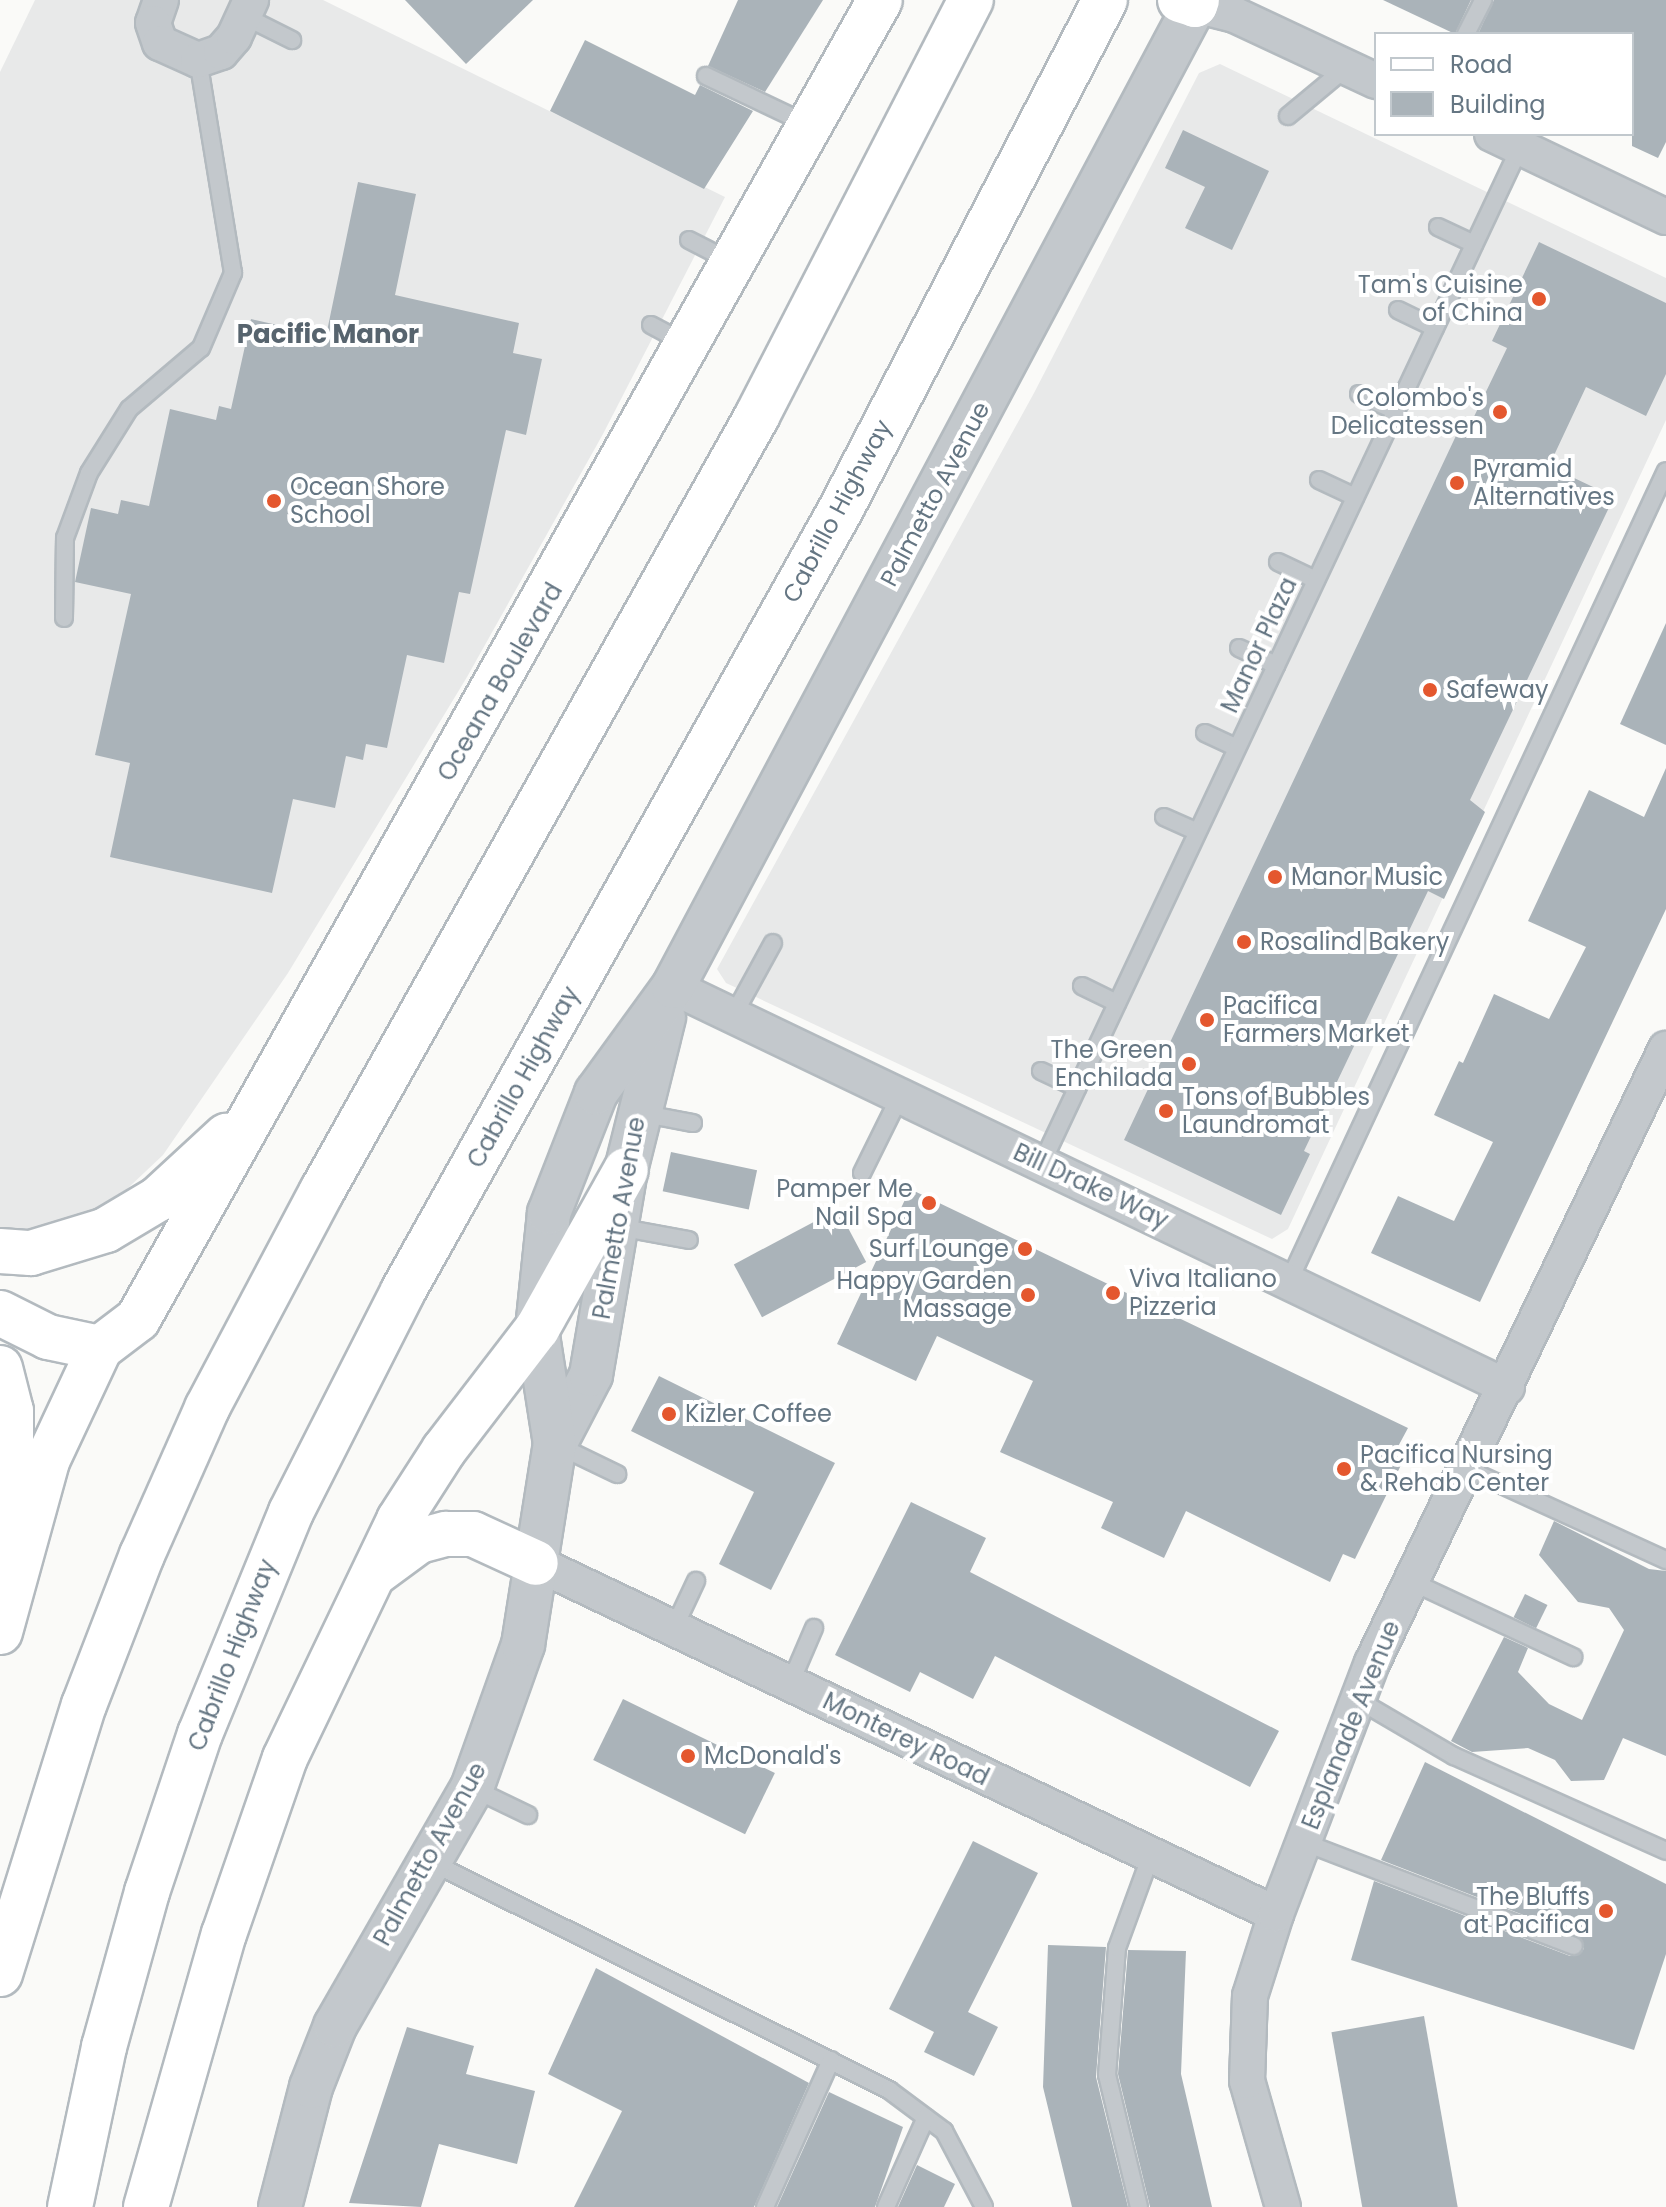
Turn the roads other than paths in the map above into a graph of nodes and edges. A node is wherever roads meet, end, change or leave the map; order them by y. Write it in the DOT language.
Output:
graph roads {
  1 [pos="161,0"];
  2 [pos="880,0"];
  3 [pos="971,0"];
  4 [pos="1105,0"];
  5 [pos="1483,0"];
  6 [pos="1191,2"];
  7 [pos="248,8"];
  8 [pos="1467,32"];
  9 [pos="292,40"];
  10 [pos="198,60"];
  11 [pos="1362,74"];
  12 [pos="706,76"];
  13 [pos="1288,116"];
  14 [pos="809,125"];
  15 [pos="1506,141"];
  16 [pos="1666,217"];
  17 [pos="1438,227"];
  18 [pos="689,240"];
  19 [pos="1474,244"];
  20 [pos="734,262"];
  21 [pos="1398,310"];
  22 [pos="651,325"];
  23 [pos="1435,328"];
  24 [pos="689,345"];
  25 [pos="1359,394"];
  26 [pos="1396,411"];
  27 [pos="1666,471"];
  28 [pos="1319,480"];
  29 [pos="1355,497"];
  30 [pos="1278,562"];
  31 [pos="1316,580"];
  32 [pos="64,618"];
  33 [pos="1239,648"];
  34 [pos="1276,665"];
  35 [pos="1205,733"];
  36 [pos="1237,748"];
  37 [pos="1164,817"];
  38 [pos="1197,832"];
  39 [pos="773,943"];
  40 [pos="1082,986"];
  41 [pos="673,987"];
  42 [pos="1117,1003"];
  43 [pos="733,1016"];
  44 [pos="1666,1049"];
  45 [pos="1041,1071"];
  46 [pos="1077,1088"];
  47 [pos="900,1096"];
  48 [pos="257,1107"];
  49 [pos="638,1113"];
  50 [pos="693,1123"];
  51 [pos="1042,1163"];
  52 [pos="626,1170"];
  53 [pos="862,1173"];
  54 [pos="616,1227"];
  55 [pos="689,1240"];
  56 [pos="0,1251"];
  57 [pos="1290,1279"];
  58 [pos="0,1313"];
  59 [pos="537,1329"];
  60 [pos="100,1348"];
  61 [pos="0,1368"];
  62 [pos="1507,1387"];
  63 [pos="555,1444"];
  64 [pos="1467,1469"];
  65 [pos="617,1474"];
  66 [pos="1666,1560"];
  67 [pos="536,1563"];
  68 [pos="369,1578"];
  69 [pos="696,1581"];
  70 [pos="10,1582"];
  71 [pos="1412,1582"];
  72 [pos="674,1628"];
  73 [pos="814,1628"];
  74 [pos="0,1632"];
  75 [pos="1573,1657"];
  76 [pos="790,1684"];
  77 [pos="1358,1700"];
  78 [pos="472,1788"];
  79 [pos="528,1815"];
  80 [pos="1303,1842"];
  81 [pos="1666,1851"];
  82 [pos="1151,1855"];
  83 [pos="430,1861"];
  84 [pos="1276,1914"];
  85 [pos="1574,1946"];
  86 [pos="0,1974"];
  87 [pos="831,2060"];
  88 [pos="926,2117"];
  89 [pos="70,2207"];
  90 [pos="146,2207"];
  91 [pos="280,2207"];
  92 [pos="765,2207"];
  93 [pos="886,2207"];
  94 [pos="984,2207"];
  95 [pos="1139,2207"];
  96 [pos="1283,2207"];
  1 -- 10 [label="street"];
  2 -- 14 [label="main road, Oceana Boulevard"];
  3 -- 86 [label="main road"];
  4 -- 89 [label="main road, Cabrillo Highway"];
  5 -- 8 [label="lane"];
  6 -- 11 [label="street"];
  6 -- 41 [label="street, Palmetto Avenue"];
  7 -- 9 [label="lane"];
  7 -- 10 [label="street"];
  10 -- 32 [label="lane"];
  11 -- 13 [label="lane"];
  12 -- 14 [label="lane"];
  14 -- 20 [label="main road, Oceana Boulevard"];
  15 -- 16 [label="street"];
  15 -- 19 [label="lane, Manor Plaza"];
  17 -- 19 [label="lane"];
  18 -- 20 [label="lane"];
  19 -- 23 [label="lane, Manor Plaza"];
  20 -- 24 [label="main road, Oceana Boulevard"];
  21 -- 23 [label="lane"];
  22 -- 24 [label="lane"];
  23 -- 26 [label="lane, Manor Plaza"];
  24 -- 48 [label="main road, Oceana Boulevard"];
  25 -- 26 [label="lane"];
  26 -- 29 [label="lane, Manor Plaza"];
  27 -- 57 [label="lane"];
  28 -- 29 [label="lane"];
  29 -- 31 [label="lane, Manor Plaza"];
  30 -- 31 [label="lane"];
  31 -- 34 [label="lane, Manor Plaza"];
  33 -- 34 [label="lane"];
  34 -- 36 [label="lane, Manor Plaza"];
  35 -- 36 [label="lane"];
  36 -- 38 [label="lane, Manor Plaza"];
  37 -- 38 [label="lane"];
  38 -- 42 [label="lane, Manor Plaza"];
  39 -- 43 [label="lane"];
  40 -- 42 [label="lane"];
  41 -- 43 [label="street, Bill Drake Way"];
  41 -- 49 [label="street, Palmetto Avenue"];
  41 -- 59 [label="street, Palmetto Avenue"];
  42 -- 46 [label="lane, Manor Plaza"];
  43 -- 47 [label="street, Bill Drake Way"];
  44 -- 62 [label="street, Esplanade Avenue"];
  45 -- 46 [label="lane"];
  46 -- 51 [label="lane, Manor Plaza"];
  47 -- 51 [label="street, Bill Drake Way"];
  47 -- 53 [label="lane"];
  48 -- 56 [label="main road"];
  48 -- 60 [label="main road, Oceana Boulevard"];
  49 -- 50 [label="lane"];
  49 -- 52 [label="street, Palmetto Avenue"];
  51 -- 57 [label="street, Bill Drake Way"];
  52 -- 54 [label="street, Palmetto Avenue"];
  52 -- 59 [label="main road"];
  54 -- 55 [label="lane"];
  54 -- 63 [label="street, Palmetto Avenue"];
  57 -- 62 [label="street, Bill Drake Way"];
  58 -- 60 [label="main road"];
  59 -- 63 [label="street, Palmetto Avenue"];
  59 -- 68 [label="main road"];
  60 -- 70 [label="main road"];
  61 -- 70 [label="main road"];
  62 -- 64 [label="street, Esplanade Avenue"];
  63 -- 65 [label="lane"];
  63 -- 67 [label="street, Palmetto Avenue"];
  64 -- 66 [label="lane"];
  64 -- 71 [label="street, Esplanade Avenue"];
  67 -- 68 [label="main road"];
  67 -- 72 [label="street, Monterey Road"];
  67 -- 78 [label="street, Palmetto Avenue"];
  68 -- 90 [label="main road"];
  69 -- 72 [label="lane"];
  70 -- 74 [label="main road"];
  71 -- 75 [label="lane"];
  71 -- 77 [label="street, Esplanade Avenue"];
  72 -- 76 [label="street, Monterey Road"];
  73 -- 76 [label="lane"];
  76 -- 82 [label="street, Monterey Road"];
  77 -- 80 [label="street, Esplanade Avenue"];
  77 -- 81 [label="lane"];
  78 -- 79 [label="lane"];
  78 -- 83 [label="street, Palmetto Avenue"];
  80 -- 84 [label="street, Esplanade Avenue"];
  80 -- 85 [label="lane"];
  82 -- 84 [label="street, Monterey Road"];
  82 -- 95 [label="lane"];
  83 -- 87 [label="lane"];
  83 -- 91 [label="street, Palmetto Avenue"];
  84 -- 96 [label="street, Esplanade Avenue"];
  87 -- 88 [label="lane"];
  87 -- 92 [label="lane"];
  88 -- 93 [label="lane"];
  88 -- 94 [label="lane"];
}
